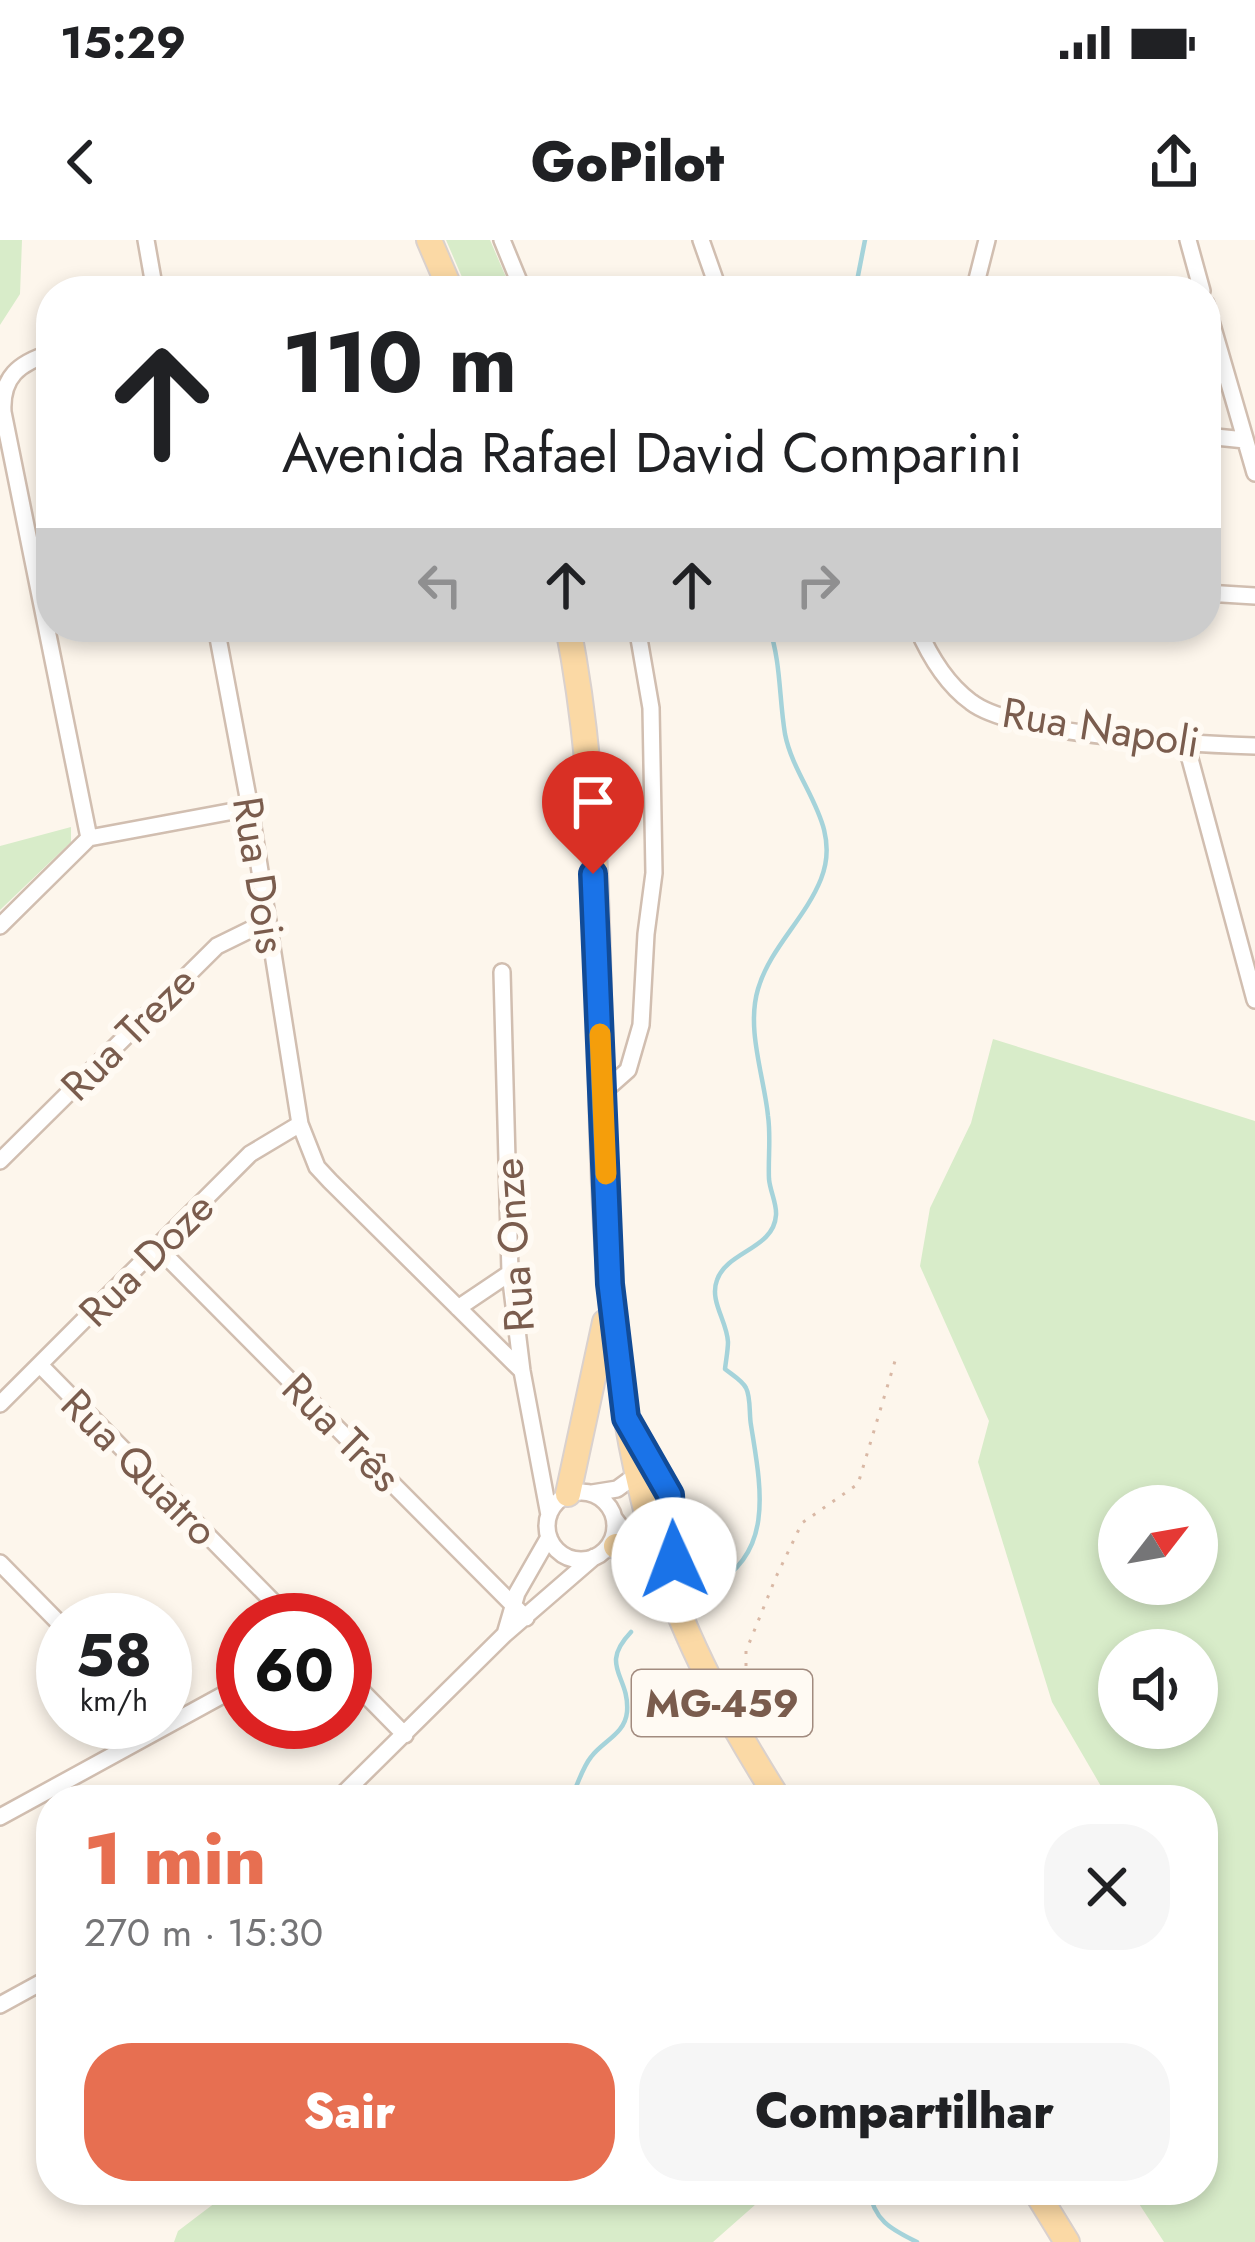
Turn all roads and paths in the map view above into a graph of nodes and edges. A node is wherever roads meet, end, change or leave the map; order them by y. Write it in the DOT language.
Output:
graph roads {
  1 [pos="146,240"];
  2 [pos="429,240"];
  3 [pos="502,240"];
  4 [pos="701,240"];
  5 [pos="987,240"];
  6 [pos="1188,240"];
  7 [pos="152,276"];
  8 [pos="445,276"];
  9 [pos="517,276"];
  10 [pos="714,276"];
  11 [pos="978,276"];
  12 [pos="1198,276"];
  13 [pos="1221,356"];
  14 [pos="36,360"];
  15 [pos="1221,438"];
  16 [pos="1245,440"];
  17 [pos="1255,473"];
  18 [pos="36,568"];
  19 [pos="1221,593"];
  20 [pos="1255,596"];
  21 [pos="51,642"];
  22 [pos="219,642"];
  23 [pos="571,642"];
  24 [pos="640,642"];
  25 [pos="923,642"];
  26 [pos="1186,743"];
  27 [pos="1255,746"];
  28 [pos="250,808"];
  29 [pos="89,838"];
  30 [pos="268,921"];
  31 [pos="0,926"];
  32 [pos="502,972"];
  33 [pos="1255,1000"];
  34 [pos="602,1093"];
  35 [pos="300,1124"];
  36 [pos="0,1161"];
  37 [pos="157,1247"];
  38 [pos="510,1273"];
  39 [pos="610,1284"];
  40 [pos="458,1309"];
  41 [pos="895,1361"];
  42 [pos="40,1365"];
  43 [pos="522,1372"];
  44 [pos="0,1404"];
  45 [pos="626,1418"];
  46 [pos="628,1483"];
  47 [pos="578,1494"];
  48 [pos="670,1497"];
  49 [pos="548,1515"];
  50 [pos="613,1515"];
  51 [pos="646,1535"];
  52 [pos="549,1537"];
  53 [pos="604,1551"];
  54 [pos="0,1563"];
  55 [pos="671,1592"];
  56 [pos="264,1593"];
  57 [pos="36,1600"];
  58 [pos="512,1604"];
  59 [pos="526,1618"];
  60 [pos="505,1634"];
  61 [pos="372,1702"];
  62 [pos="405,1735"];
  63 [pos="740,1737"];
  64 [pos="115,1749"];
  65 [pos="50,1785"];
  66 [pos="353,1785"];
  67 [pos="770,1785"];
  68 [pos="36,1793"];
  69 [pos="3,1811"];
  70 [pos="36,1985"];
  71 [pos="0,2005"];
  72 [pos="1044,2205"];
  73 [pos="1067,2242"];
  1 -- 7 [label="street"];
  2 -- 8 [label="main road"];
  3 -- 9 [label="street"];
  4 -- 10 [label="street"];
  5 -- 11 [label="street"];
  6 -- 12 [label="street"];
  13 -- 16 [label="street"];
  14 -- 18 [label="street"];
  15 -- 16 [label="street"];
  16 -- 17 [label="street"];
  19 -- 20 [label="street"];
  21 -- 29 [label="street"];
  22 -- 28 [label="street, Rua Dois"];
  23 -- 34 [label="main road, MG-459"];
  24 -- 34 [label="street"];
  25 -- 26 [label="street, Rua Napoli"];
  26 -- 27 [label="street, Rua Napoli"];
  26 -- 33 [label="street"];
  28 -- 29 [label="street"];
  28 -- 30 [label="street, Rua Dois"];
  29 -- 31 [label="street"];
  30 -- 35 [label="street, Rua Dois"];
  30 -- 36 [label="street, Rua Treze"];
  32 -- 38 [label="street, Rua Onze"];
  34 -- 39 [label="main road, MG-459"];
  35 -- 37 [label="street, Rua Doze"];
  35 -- 40 [label="street, Rua Dois"];
  37 -- 42 [label="street, Rua Doze"];
  37 -- 58 [label="street, Rua Três"];
  38 -- 40 [label="street"];
  38 -- 43 [label="street, Rua Onze"];
  39 -- 45 [label="main road, MG-459"];
  39 -- 47 [label="main road"];
  40 -- 43 [label="street, Rua Dois"];
  41 -- 63 [label="path"];
  42 -- 44 [label="street, Rua Doze"];
  42 -- 56 [label="street, Rua Quatro"];
  43 -- 49 [label="street, Rua Onze"];
  45 -- 46 [label="main road, MG-459"];
  45 -- 48 [label="main road"];
  46 -- 47 [label="street"];
  46 -- 48 [label="street"];
  46 -- 50 [label="street"];
  46 -- 51 [label="main road, MG-459"];
  47 -- 49 [label="street"];
  47 -- 50 [label="street"];
  48 -- 51 [label="street"];
  48 -- 55 [label="main road"];
  49 -- 52 [label="street"];
  50 -- 51 [label="street"];
  50 -- 53 [label="street"];
  51 -- 53 [label="street"];
  51 -- 55 [label="main road, MG-459"];
  52 -- 53 [label="street"];
  52 -- 58 [label="street"];
  53 -- 55 [label="main road"];
  53 -- 59 [label="street"];
  54 -- 57 [label="street"];
  55 -- 63 [label="main road, MG-459"];
  58 -- 59 [label="street, Rua Três"];
  58 -- 60 [label="street"];
  59 -- 60 [label="street"];
  60 -- 62 [label="street"];
  61 -- 62 [label="street"];
  62 -- 66 [label="street"];
  63 -- 67 [label="main road, MG-459"];
  64 -- 65 [label="street"];
  68 -- 69 [label="street"];
  70 -- 71 [label="street"];
  72 -- 73 [label="main road"];
}
